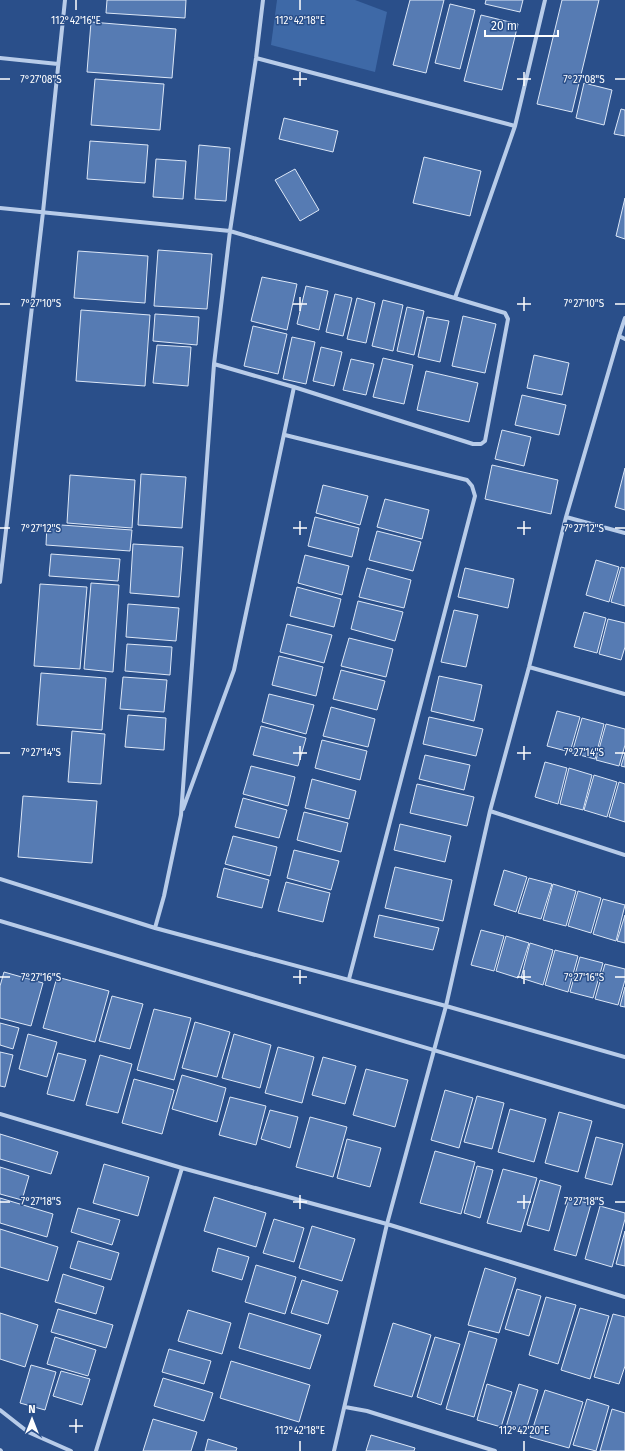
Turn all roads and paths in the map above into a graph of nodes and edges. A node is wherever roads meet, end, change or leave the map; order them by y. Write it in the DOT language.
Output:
graph roads {
  1 [pos="65,0"];
  2 [pos="263,0"];
  3 [pos="545,0"];
  4 [pos="0,58"];
  5 [pos="256,58"];
  6 [pos="58,64"];
  7 [pos="515,126"];
  8 [pos="0,208"];
  9 [pos="42,212"];
  10 [pos="230,231"];
  11 [pos="455,298"];
  12 [pos="625,318"];
  13 [pos="618,336"];
  14 [pos="625,339"];
  15 [pos="214,364"];
  16 [pos="294,387"];
  17 [pos="284,435"];
  18 [pos="566,517"];
  19 [pos="625,533"];
  20 [pos="0,582"];
  21 [pos="529,667"];
  22 [pos="625,694"];
  23 [pos="490,811"];
  24 [pos="181,815"];
  25 [pos="625,855"];
  26 [pos="0,879"];
  27 [pos="0,921"];
  28 [pos="155,928"];
  29 [pos="349,979"];
  30 [pos="446,1006"];
  31 [pos="434,1049"];
  32 [pos="625,1057"];
  33 [pos="625,1106"];
  34 [pos="0,1114"];
  35 [pos="182,1168"];
  36 [pos="387,1224"];
  37 [pos="625,1297"];
  38 [pos="345,1407"];
  39 [pos="0,1410"];
  40 [pos="71,1451"];
  41 [pos="96,1451"];
  42 [pos="334,1451"];
  43 [pos="495,1451"];
  1 -- 6 [label="street"];
  2 -- 5 [label="street"];
  3 -- 7 [label="street"];
  4 -- 6 [label="street"];
  5 -- 7 [label="street"];
  5 -- 10 [label="street"];
  6 -- 9 [label="street"];
  7 -- 11 [label="street"];
  8 -- 9 [label="street"];
  9 -- 10 [label="street"];
  9 -- 20 [label="street"];
  10 -- 11 [label="street"];
  10 -- 15 [label="street"];
  11 -- 16 [label="street"];
  12 -- 13 [label="street"];
  13 -- 14 [label="street"];
  13 -- 18 [label="street"];
  15 -- 16 [label="street"];
  15 -- 24 [label="street"];
  16 -- 17 [label="street"];
  17 -- 24 [label="street"];
  17 -- 29 [label="street"];
  18 -- 19 [label="street"];
  18 -- 21 [label="street"];
  21 -- 22 [label="street"];
  21 -- 23 [label="street"];
  23 -- 25 [label="street"];
  23 -- 30 [label="street"];
  24 -- 28 [label="street"];
  26 -- 28 [label="street"];
  27 -- 31 [label="street"];
  28 -- 29 [label="street"];
  29 -- 30 [label="street"];
  30 -- 31 [label="street"];
  30 -- 32 [label="street"];
  31 -- 33 [label="street"];
  31 -- 36 [label="street"];
  34 -- 35 [label="street"];
  35 -- 36 [label="street"];
  35 -- 41 [label="street"];
  36 -- 37 [label="street"];
  36 -- 38 [label="street"];
  38 -- 42 [label="street"];
  38 -- 43 [label="street"];
  39 -- 40 [label="street"];
}
